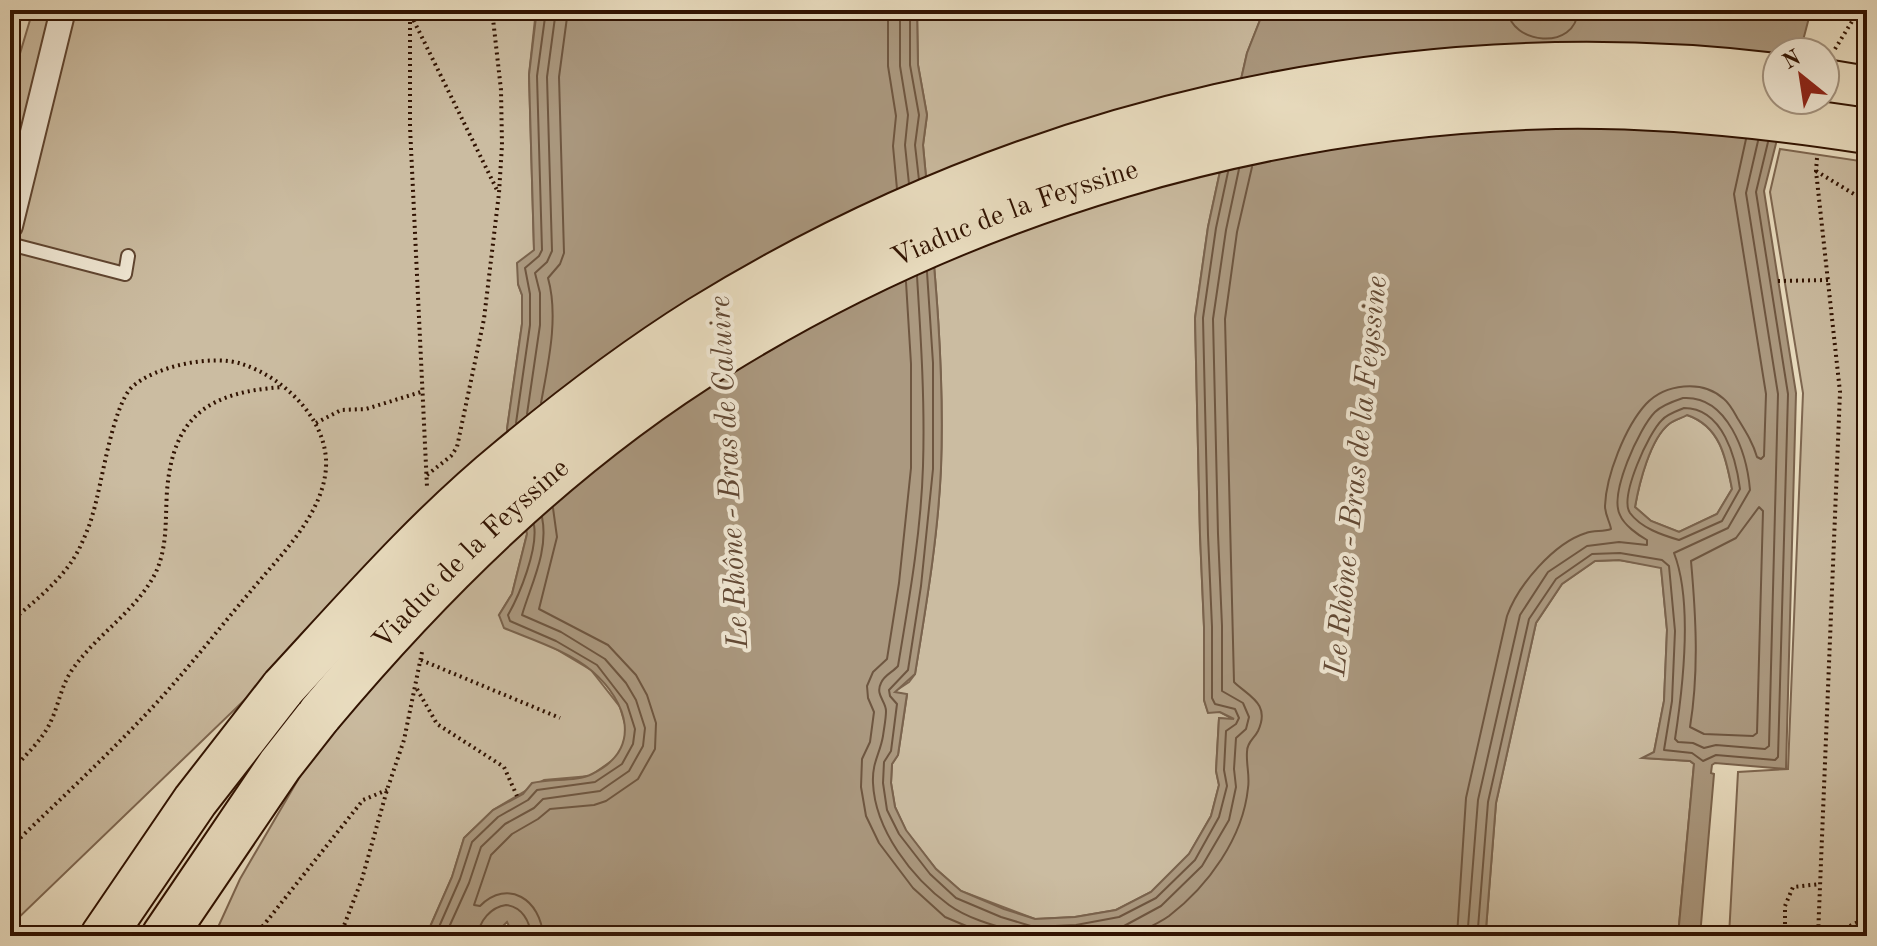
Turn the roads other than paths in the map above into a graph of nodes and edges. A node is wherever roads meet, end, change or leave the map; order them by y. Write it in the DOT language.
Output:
graph roads {
  1 [pos="63,10"];
  2 [pos="1761,75"];
  3 [pos="1841,77"];
  4 [pos="1867,89"];
  5 [pos="1867,131"];
  6 [pos="10,226"];
  7 [pos="10,244"];
  8 [pos="128,256"];
  9 [pos="103,936"];
  10 [pos="164,936"];
  1 -- 6 [label="street"];
  2 -- 9 [label="highway, Viaduc de la Feyssine, bridge"];
  3 -- 4 [label="highway"];
  5 -- 10 [label="highway, Viaduc de la Feyssine, bridge"];
  7 -- 8 [label="lane"];
}
